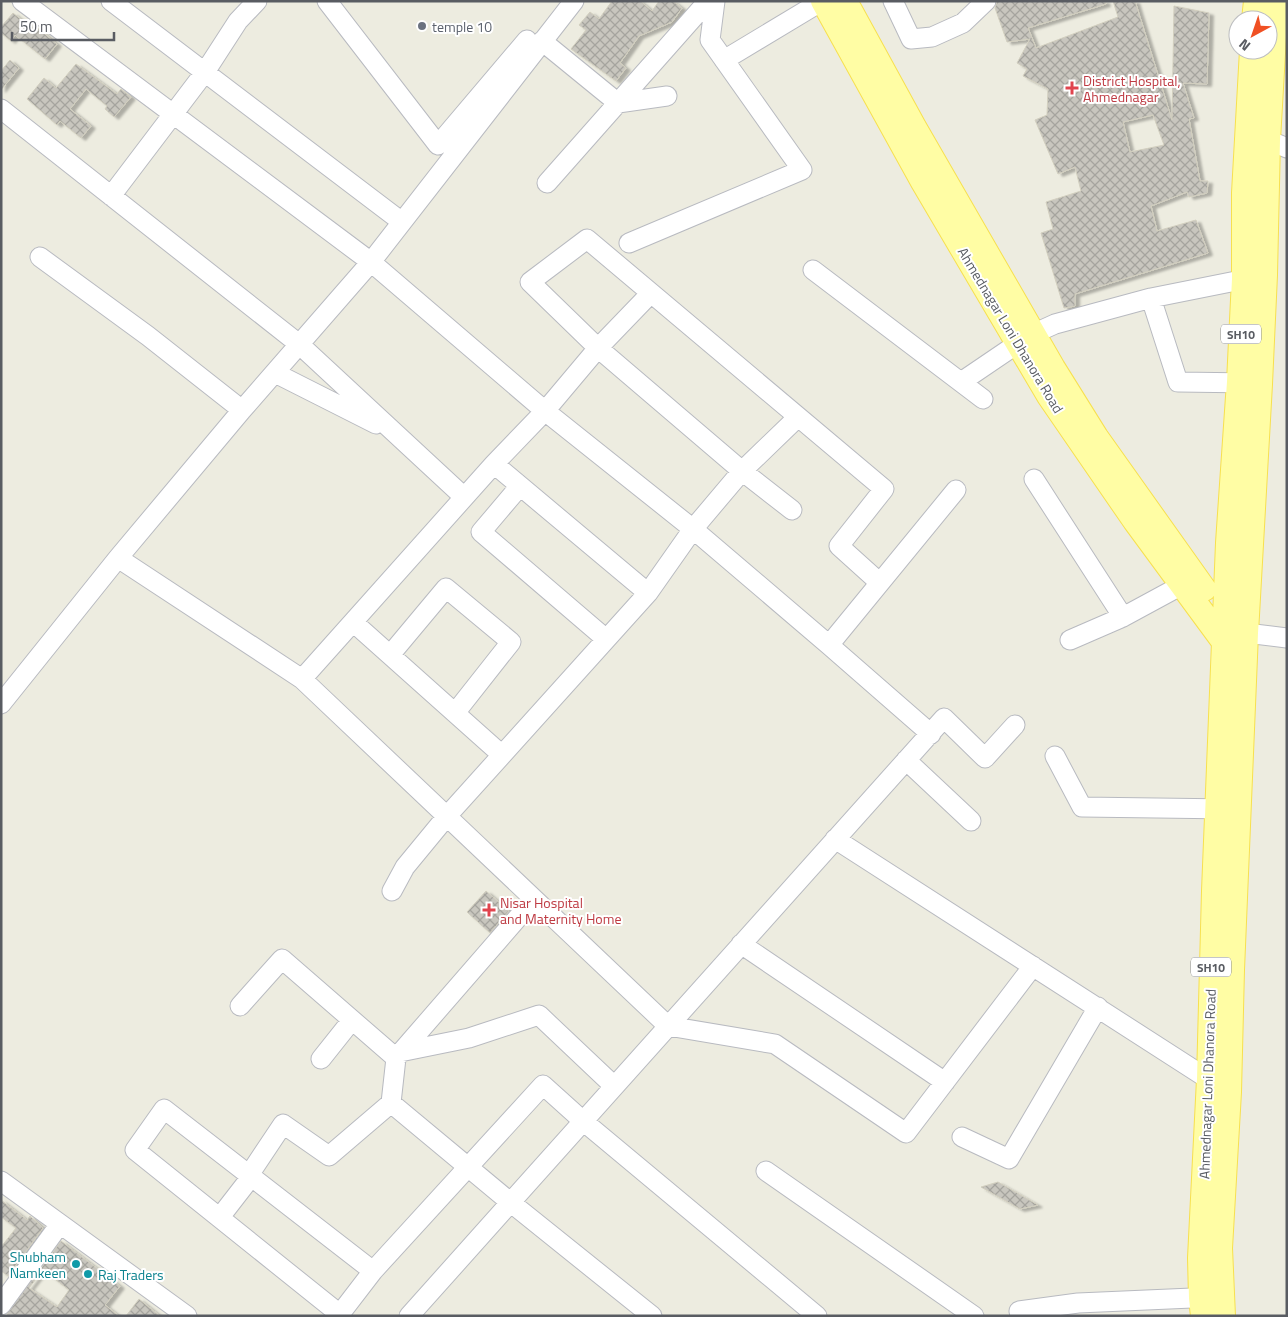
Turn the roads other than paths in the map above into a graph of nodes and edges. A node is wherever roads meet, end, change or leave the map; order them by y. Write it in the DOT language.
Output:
graph roads {
  1 [pos="22,1"];
  2 [pos="111,1"];
  3 [pos="257,1"];
  4 [pos="327,1"];
  5 [pos="561,1"];
  6 [pos="574,1"];
  7 [pos="708,1"];
  8 [pos="715,1"];
  9 [pos="823,1"];
  10 [pos="845,1"];
  11 [pos="893,1"];
  12 [pos="986,1"];
  13 [pos="1261,6"];
  14 [pos="542,41"];
  15 [pos="724,60"];
  16 [pos="1251,60"];
  17 [pos="204,72"];
  18 [pos="667,96"];
  19 [pos="618,103"];
  20 [pos="1,109"];
  21 [pos="173,114"];
  22 [pos="1277,144"];
  23 [pos="547,183"];
  24 [pos="111,196"];
  25 [pos="402,222"];
  26 [pos="629,243"];
  27 [pos="40,257"];
  28 [pos="371,262"];
  29 [pos="813,270"];
  30 [pos="1254,277"];
  31 [pos="651,293"];
  32 [pos="1151,298"];
  33 [pos="1025,339"];
  34 [pos="299,344"];
  35 [pos="598,348"];
  36 [pos="275,372"];
  37 [pos="960,382"];
  38 [pos="1250,383"];
  39 [pos="982,399"];
  40 [pos="242,410"];
  41 [pos="546,411"];
  42 [pos="798,418"];
  43 [pos="397,434"];
  44 [pos="494,464"];
  45 [pos="742,471"];
  46 [pos="1034,479"];
  47 [pos="520,486"];
  48 [pos="956,490"];
  49 [pos="464,497"];
  50 [pos="792,510"];
  51 [pos="693,529"];
  52 [pos="118,558"];
  53 [pos="1189,582"];
  54 [pos="880,583"];
  55 [pos="648,593"];
  56 [pos="1123,616"];
  57 [pos="1225,618"];
  58 [pos="352,622"];
  59 [pos="1287,638"];
  60 [pos="606,639"];
  61 [pos="1070,640"];
  62 [pos="1224,642"];
  63 [pos="1246,642"];
  64 [pos="829,645"];
  65 [pos="390,655"];
  66 [pos="302,678"];
  67 [pos="1,704"];
  68 [pos="455,713"];
  69 [pos="1015,725"];
  70 [pos="930,734"];
  71 [pos="502,755"];
  72 [pos="1055,756"];
  73 [pos="906,760"];
  74 [pos="1229,809"];
  75 [pos="447,816"];
  76 [pos="971,821"];
  77 [pos="835,839"];
  78 [pos="392,891"];
  79 [pos="534,899"];
  80 [pos="741,944"];
  81 [pos="1033,966"];
  82 [pos="240,1006"];
  83 [pos="1098,1007"];
  84 [pos="352,1020"];
  85 [pos="668,1026"];
  86 [pos="398,1055"];
  87 [pos="321,1060"];
  88 [pos="1209,1079"];
  89 [pos="945,1082"];
  90 [pos="614,1086"];
  91 [pos="1229,1092"];
  92 [pos="390,1103"];
  93 [pos="583,1121"];
  94 [pos="962,1138"];
  95 [pos="468,1167"];
  96 [pos="766,1171"];
  97 [pos="250,1176"];
  98 [pos="1,1181"];
  99 [pos="510,1202"];
  100 [pos="220,1218"];
  101 [pos="60,1224"];
  102 [pos="373,1271"];
  103 [pos="1,1304"];
  104 [pos="1212,1307"];
  105 [pos="1078,1310"];
  106 [pos="640,1312"];
  107 [pos="341,1315"];
  108 [pos="187,1316"];
  109 [pos="409,1316"];
  110 [pos="817,1316"];
  111 [pos="974,1316"];
  112 [pos="1020,1316"];
  1 -- 21 [label="street"];
  2 -- 17 [label="street"];
  3 -- 17 [label="street"];
  4 -- 5 [label="street"];
  6 -- 14 [label="street"];
  7 -- 19 [label="street"];
  8 -- 15 [label="street"];
  9 -- 15 [label="street"];
  9 -- 33 [label="main road, Ahmednagar Loni Dhanora Road"];
  10 -- 33 [label="main road, Ahmednagar Loni Dhanora Road"];
  11 -- 12 [label="street"];
  13 -- 22 [label="main road, Ahmednagar Loni Dhanora Road / SH10"];
  14 -- 19 [label="street"];
  14 -- 25 [label="street"];
  15 -- 26 [label="street"];
  16 -- 30 [label="main road, Ahmednagar Loni Dhanora Road / SH10"];
  17 -- 21 [label="street"];
  17 -- 25 [label="street"];
  18 -- 19 [label="street"];
  19 -- 23 [label="street"];
  20 -- 24 [label="street"];
  21 -- 24 [label="street"];
  21 -- 28 [label="street"];
  22 -- 30 [label="main road, Ahmednagar Loni Dhanora Road / SH10"];
  24 -- 34 [label="street"];
  25 -- 28 [label="street"];
  27 -- 40 [label="street"];
  28 -- 34 [label="street"];
  28 -- 41 [label="street"];
  29 -- 37 [label="street"];
  30 -- 32 [label="street"];
  30 -- 38 [label="main road, Ahmednagar Loni Dhanora Road / SH10"];
  31 -- 35 [label="street"];
  31 -- 35 [label="street"];
  31 -- 42 [label="street"];
  32 -- 33 [label="street"];
  32 -- 38 [label="street"];
  33 -- 37 [label="street"];
  33 -- 53 [label="main road, Ahmednagar Loni Dhanora Road"];
  34 -- 36 [label="street"];
  34 -- 43 [label="street"];
  35 -- 41 [label="street"];
  35 -- 45 [label="street"];
  36 -- 40 [label="street"];
  36 -- 43 [label="street"];
  37 -- 39 [label="street"];
  38 -- 57 [label="main road, Ahmednagar Loni Dhanora Road / SH10"];
  38 -- 63 [label="main road, Ahmednagar Loni Dhanora Road / SH10"];
  40 -- 52 [label="street"];
  41 -- 44 [label="street"];
  41 -- 51 [label="street"];
  42 -- 45 [label="street"];
  42 -- 54 [label="street"];
  43 -- 49 [label="street"];
  44 -- 47 [label="street"];
  44 -- 49 [label="street"];
  45 -- 50 [label="street"];
  45 -- 51 [label="street"];
  46 -- 56 [label="street"];
  47 -- 55 [label="street"];
  47 -- 60 [label="street"];
  48 -- 54 [label="street"];
  49 -- 58 [label="street"];
  51 -- 55 [label="street"];
  51 -- 64 [label="street"];
  52 -- 66 [label="street"];
  52 -- 67 [label="street"];
  53 -- 56 [label="street"];
  53 -- 57 [label="main road, Ahmednagar Loni Dhanora Road"];
  53 -- 62 [label="main road, Ahmednagar Loni Dhanora Road"];
  54 -- 64 [label="street"];
  55 -- 60 [label="street"];
  56 -- 61 [label="street"];
  57 -- 62 [label="main road, Ahmednagar Loni Dhanora Road / SH10"];
  57 -- 63 [label="main road, Ahmednagar Loni Dhanora Road"];
  58 -- 65 [label="street"];
  58 -- 66 [label="street"];
  59 -- 63 [label="street"];
  60 -- 71 [label="street"];
  62 -- 63 [label="main road, Ahmednagar Loni Dhanora Road"];
  62 -- 74 [label="main road, Ahmednagar Loni Dhanora Road / SH10"];
  63 -- 74 [label="main road, Ahmednagar Loni Dhanora Road / SH10"];
  64 -- 70 [label="street"];
  65 -- 68 [label="street"];
  65 -- 68 [label="street"];
  66 -- 75 [label="street"];
  68 -- 71 [label="street"];
  69 -- 70 [label="street"];
  70 -- 73 [label="street"];
  71 -- 75 [label="street"];
  72 -- 74 [label="street"];
  73 -- 76 [label="street"];
  73 -- 77 [label="street"];
  74 -- 88 [label="main road, Ahmednagar Loni Dhanora Road / SH10"];
  74 -- 91 [label="main road, Ahmednagar Loni Dhanora Road / SH10"];
  75 -- 78 [label="street"];
  75 -- 79 [label="street"];
  77 -- 80 [label="street"];
  77 -- 81 [label="street"];
  79 -- 85 [label="street"];
  79 -- 86 [label="street"];
  80 -- 85 [label="street"];
  80 -- 89 [label="street"];
  81 -- 83 [label="street"];
  81 -- 89 [label="street"];
  82 -- 84 [label="street"];
  83 -- 88 [label="street"];
  83 -- 94 [label="street"];
  84 -- 86 [label="street"];
  84 -- 87 [label="street"];
  85 -- 89 [label="street"];
  85 -- 90 [label="street"];
  86 -- 90 [label="street"];
  86 -- 92 [label="street"];
  88 -- 91 [label="street"];
  88 -- 104 [label="main road, Ahmednagar Loni Dhanora Road / SH10"];
  90 -- 93 [label="street"];
  91 -- 104 [label="main road, Ahmednagar Loni Dhanora Road / SH10"];
  92 -- 95 [label="street"];
  92 -- 97 [label="street"];
  93 -- 95 [label="street"];
  93 -- 99 [label="street"];
  93 -- 110 [label="street"];
  95 -- 99 [label="street"];
  95 -- 102 [label="street"];
  96 -- 111 [label="street"];
  97 -- 100 [label="street"];
  97 -- 100 [label="street"];
  97 -- 102 [label="street"];
  98 -- 101 [label="street"];
  99 -- 106 [label="street"];
  99 -- 109 [label="street"];
  100 -- 107 [label="street"];
  101 -- 103 [label="street"];
  101 -- 108 [label="street"];
  102 -- 107 [label="street"];
  104 -- 105 [label="street"];
  105 -- 112 [label="street"];
}
